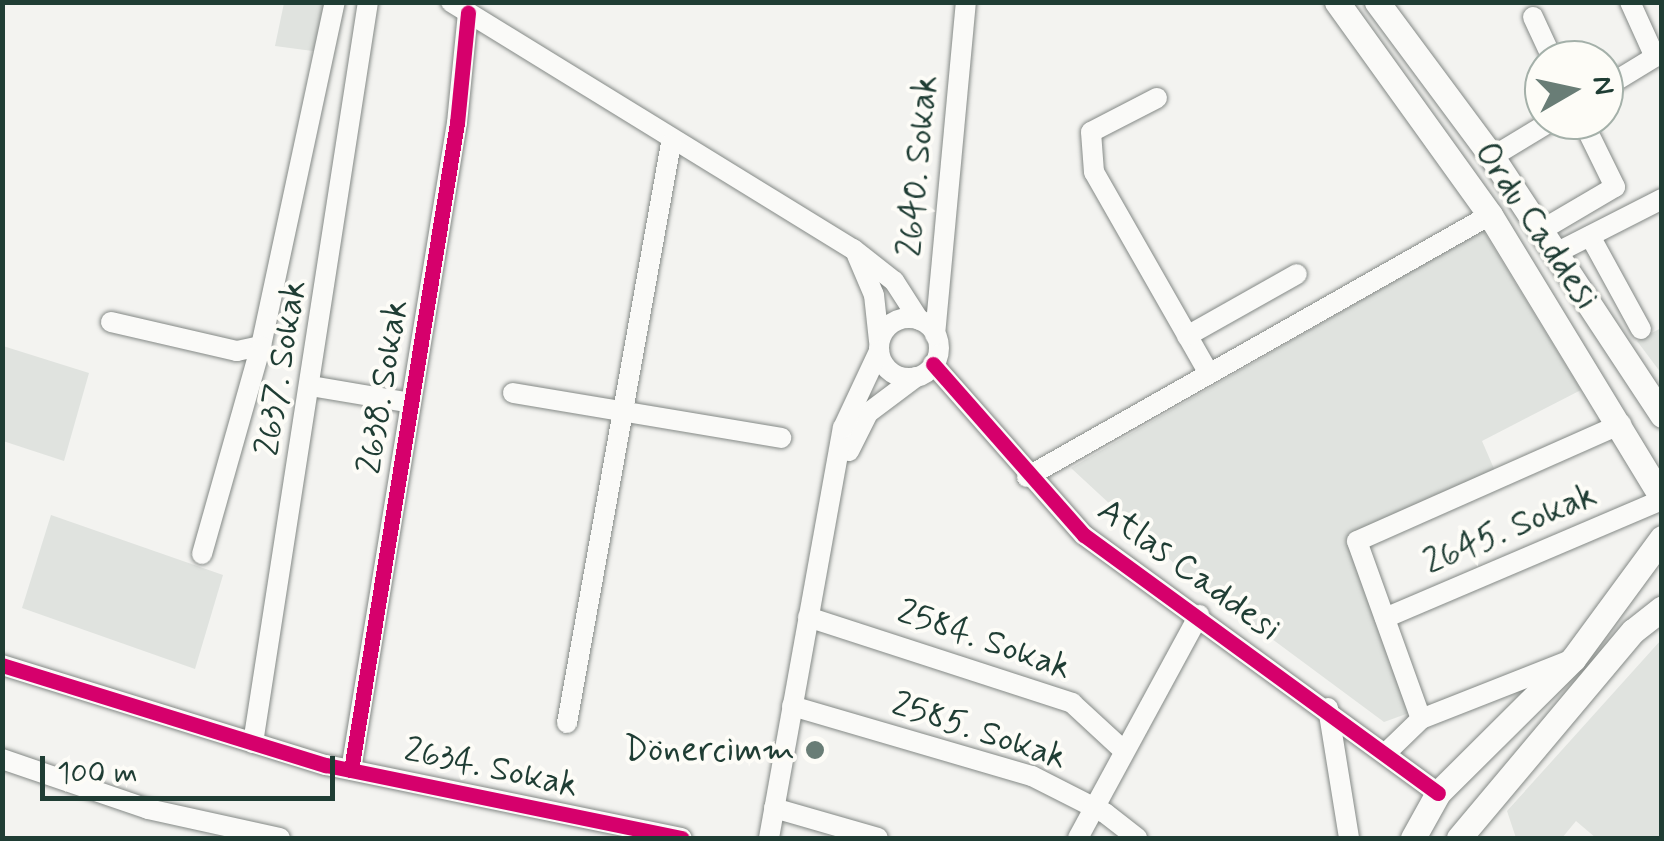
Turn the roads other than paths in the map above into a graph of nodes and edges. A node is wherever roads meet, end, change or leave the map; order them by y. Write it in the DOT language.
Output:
graph roads {
  1 [pos="335,2"];
  2 [pos="368,2"];
  3 [pos="966,2"];
  4 [pos="1338,2"];
  5 [pos="1377,2"];
  6 [pos="1630,2"];
  7 [pos="460,8"];
  8 [pos="1533,18"];
  9 [pos="1543,40"];
  10 [pos="1624,76"];
  11 [pos="1157,98"];
  12 [pos="1524,138"];
  13 [pos="1592,140"];
  14 [pos="671,143"];
  15 [pos="1492,157"];
  16 [pos="1662,199"];
  17 [pos="1490,215"];
  18 [pos="1540,231"];
  19 [pos="1590,236"];
  20 [pos="853,250"];
  21 [pos="1556,253"];
  22 [pos="1297,274"];
  23 [pos="919,320"];
  24 [pos="111,322"];
  25 [pos="1642,330"];
  26 [pos="936,335"];
  27 [pos="1188,336"];
  28 [pos="261,346"];
  29 [pos="879,346"];
  30 [pos="924,370"];
  31 [pos="1209,374"];
  32 [pos="312,386"];
  33 [pos="513,393"];
  34 [pos="411,403"];
  35 [pos="622,412"];
  36 [pos="1662,415"];
  37 [pos="1621,424"];
  38 [pos="781,438"];
  39 [pos="1028,477"];
  40 [pos="1662,499"];
  41 [pos="833,500"];
  42 [pos="1662,538"];
  43 [pos="202,554"];
  44 [pos="1662,608"];
  45 [pos="1199,614"];
  46 [pos="808,617"];
  47 [pos="1385,618"];
  48 [pos="1572,659"];
  49 [pos="2,664"];
  50 [pos="792,706"];
  51 [pos="1328,708"];
  52 [pos="1421,719"];
  53 [pos="567,722"];
  54 [pos="254,743"];
  55 [pos="1124,751"];
  56 [pos="1388,752"];
  57 [pos="2,760"];
  58 [pos="351,770"];
  59 [pos="1440,793"];
  60 [pos="1091,806"];
  61 [pos="774,808"];
  62 [pos="1472,829"];
  63 [pos="280,838"];
  64 [pos="682,838"];
  65 [pos="770,838"];
  66 [pos="878,838"];
  67 [pos="1078,838"];
  68 [pos="1137,838"];
  69 [pos="1349,838"];
  70 [pos="1413,838"];
  1 -- 28 [label="street"];
  2 -- 32 [label="street, 2637. Sokak"];
  3 -- 26 [label="street, 2640. Sokak"];
  4 -- 17 [label="main road, Ordu Caddesi"];
  5 -- 15 [label="main road, Ordu Caddesi"];
  6 -- 10 [label="street"];
  7 -- 14 [label="street"];
  7 -- 34 [label="street, 2638. Sokak"];
  8 -- 9 [label="street"];
  11 -- 27 [label="street"];
  12 -- 15 [label="street"];
  13 -- 18 [label="street"];
  14 -- 20 [label="street"];
  14 -- 35 [label="street"];
  15 -- 18 [label="main road, Ordu Caddesi"];
  16 -- 19 [label="street"];
  17 -- 31 [label="street"];
  17 -- 37 [label="main road, Ordu Caddesi"];
  18 -- 21 [label="main road, Ordu Caddesi"];
  19 -- 21 [label="street"];
  19 -- 25 [label="street"];
  20 -- 23 [label="street"];
  20 -- 29 [label="street"];
  21 -- 36 [label="main road, Ordu Caddesi"];
  22 -- 27 [label="street"];
  23 -- 26 [label="street"];
  23 -- 29 [label="street"];
  24 -- 28 [label="street"];
  26 -- 30 [label="street"];
  27 -- 31 [label="street"];
  28 -- 43 [label="street"];
  29 -- 30 [label="street"];
  29 -- 41 [label="street"];
  30 -- 39 [label="street, Atlas Caddesi"];
  30 -- 41 [label="street"];
  31 -- 39 [label="street"];
  32 -- 34 [label="street"];
  32 -- 54 [label="street, 2637. Sokak"];
  33 -- 35 [label="street"];
  34 -- 58 [label="street, 2638. Sokak"];
  35 -- 38 [label="street"];
  35 -- 53 [label="street"];
  37 -- 40 [label="main road, Ordu Caddesi"];
  37 -- 47 [label="street"];
  39 -- 45 [label="street, Atlas Caddesi"];
  40 -- 47 [label="street, 2645. Sokak"];
  41 -- 46 [label="street"];
  42 -- 48 [label="main road"];
  44 -- 62 [label="main road"];
  45 -- 51 [label="street, Atlas Caddesi"];
  45 -- 55 [label="street"];
  46 -- 50 [label="street"];
  46 -- 55 [label="street, 2584. Sokak"];
  47 -- 52 [label="street"];
  48 -- 52 [label="street"];
  48 -- 59 [label="main road"];
  49 -- 54 [label="street, 2634. Sokak"];
  50 -- 60 [label="street, 2585. Sokak"];
  50 -- 61 [label="street"];
  51 -- 56 [label="street, Atlas Caddesi"];
  51 -- 69 [label="street"];
  52 -- 56 [label="street"];
  54 -- 58 [label="street, 2634. Sokak"];
  55 -- 60 [label="street"];
  56 -- 59 [label="street, Atlas Caddesi"];
  57 -- 63 [label="street"];
  58 -- 64 [label="street, 2634. Sokak"];
  59 -- 62 [label="main road"];
  59 -- 70 [label="main road"];
  60 -- 67 [label="street"];
  60 -- 68 [label="street, 2585. Sokak"];
  61 -- 65 [label="street"];
  61 -- 66 [label="street"];
}
